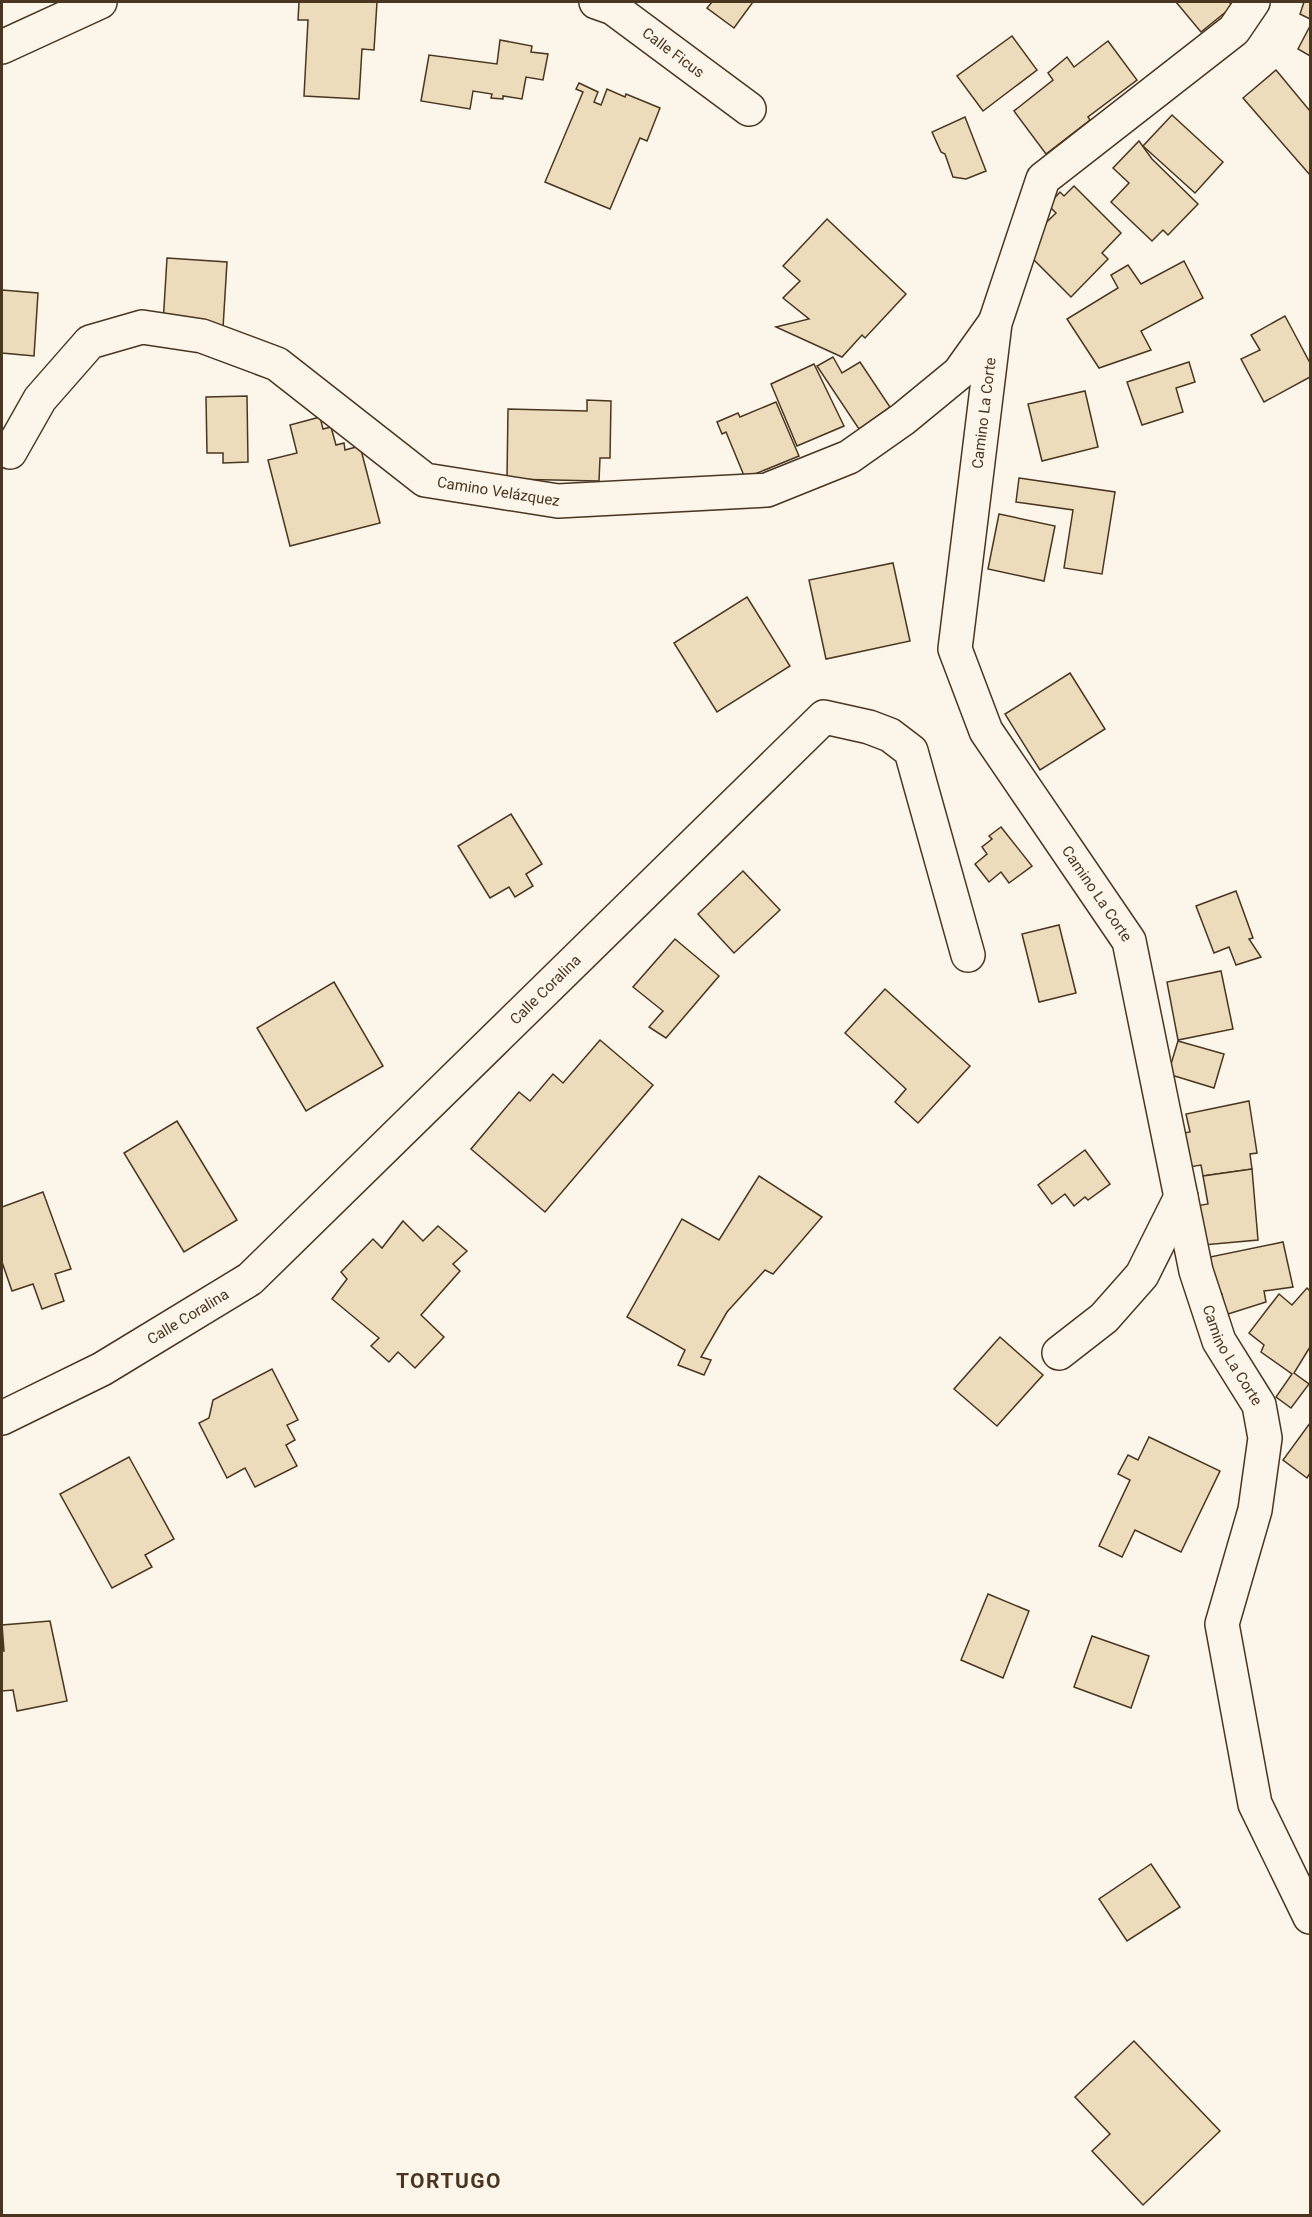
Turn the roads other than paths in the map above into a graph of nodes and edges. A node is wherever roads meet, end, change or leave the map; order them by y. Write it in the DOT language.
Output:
graph roads {
  1 [pos="100,2"];
  2 [pos="596,2"];
  3 [pos="1253,2"];
  4 [pos="2,47"];
  5 [pos="749,109"];
  6 [pos="995,323"];
  7 [pos="10,452"];
  8 [pos="968,956"];
  9 [pos="1181,1197"];
  10 [pos="1059,1353"];
  11 [pos="2,1418"];
  12 [pos="1311,1917"];
  1 -- 4 [label="street"];
  2 -- 5 [label="street, Calle Ficus"];
  3 -- 6 [label="street, Camino La Corte"];
  6 -- 7 [label="street, Camino Velázquez"];
  6 -- 9 [label="street, Camino La Corte"];
  8 -- 11 [label="street, Calle Coralina"];
  9 -- 10 [label="street"];
  9 -- 12 [label="street, Camino La Corte"];
}
